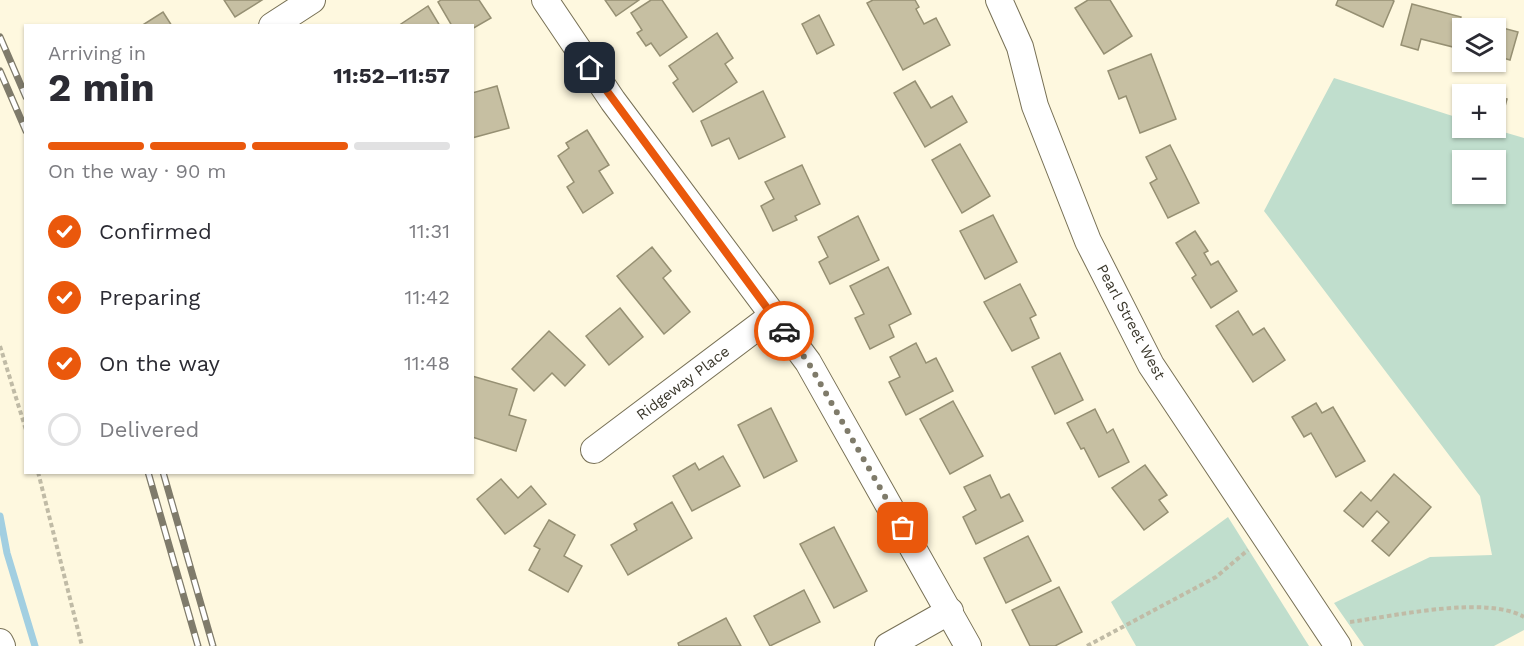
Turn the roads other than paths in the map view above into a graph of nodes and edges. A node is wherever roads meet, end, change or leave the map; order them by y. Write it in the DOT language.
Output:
graph roads {
  1 [pos="312,0"];
  2 [pos="545,0"];
  3 [pos="999,0"];
  4 [pos="275,24"];
  5 [pos="771,316"];
  6 [pos="594,450"];
  7 [pos="950,611"];
  8 [pos="1331,636"];
  9 [pos="0,642"];
  10 [pos="2,646"];
  11 [pos="888,646"];
  12 [pos="968,646"];
  1 -- 4 [label="street"];
  2 -- 5 [label="street"];
  3 -- 8 [label="street, Pearl Street West"];
  5 -- 6 [label="street, Ridgeway Place"];
  5 -- 7 [label="street"];
  7 -- 11 [label="street"];
  7 -- 12 [label="street"];
  9 -- 10 [label="street"];
}
